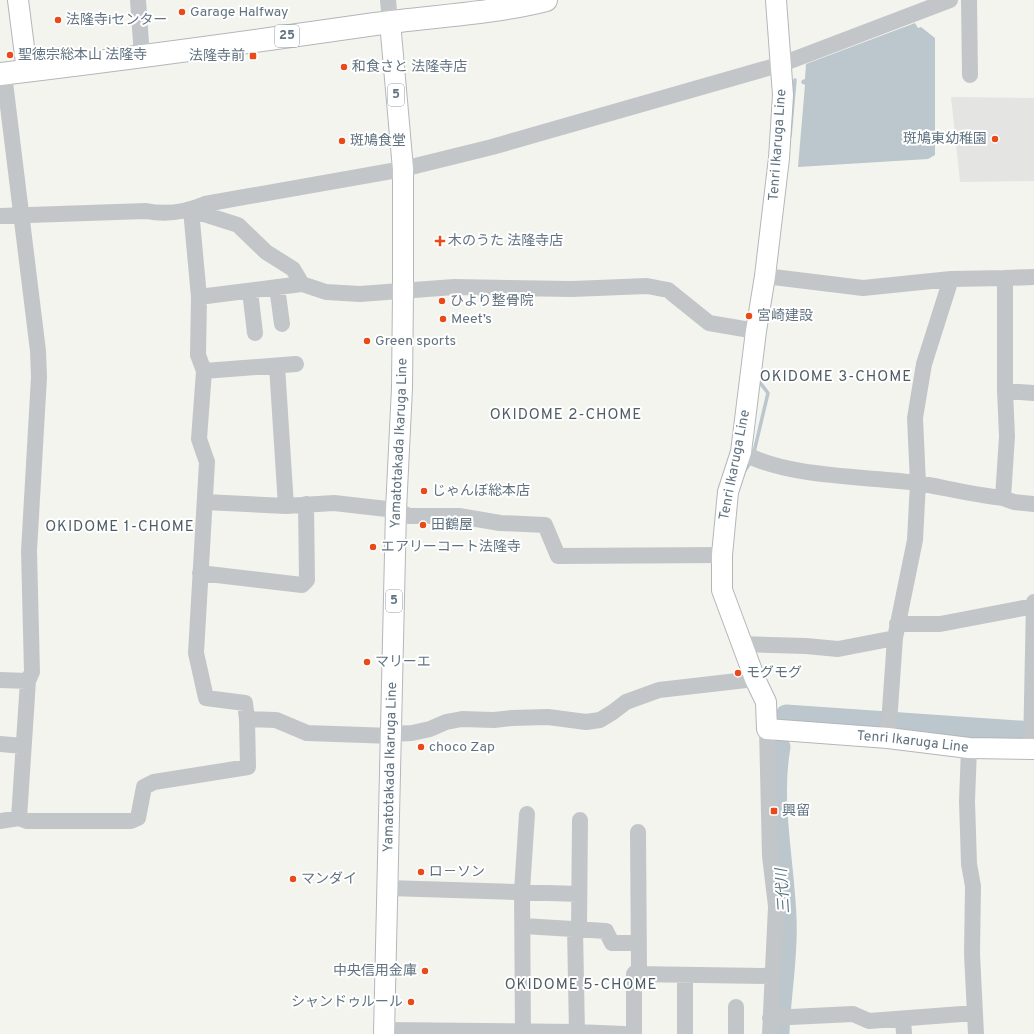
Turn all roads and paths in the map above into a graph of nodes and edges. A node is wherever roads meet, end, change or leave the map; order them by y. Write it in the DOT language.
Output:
graph roads {
  1 [pos="18,0"];
  2 [pos="138,0"];
  3 [pos="388,0"];
  4 [pos="546,0"];
  5 [pos="776,0"];
  6 [pos="950,0"];
  7 [pos="969,0"];
  8 [pos="390,22"];
  9 [pos="142,57"];
  10 [pos="782,64"];
  11 [pos="27,71"];
  12 [pos="2,74"];
  13 [pos="970,76"];
  14 [pos="403,169"];
  15 [pos="191,210"];
  16 [pos="21,214"];
  17 [pos="0,216"];
  18 [pos="769,277"];
  19 [pos="1034,277"];
  20 [pos="1005,278"];
  21 [pos="951,280"];
  22 [pos="302,284"];
  23 [pos="277,288"];
  24 [pos="250,291"];
  25 [pos="402,291"];
  26 [pos="199,297"];
  27 [pos="282,324"];
  28 [pos="756,331"];
  29 [pos="255,333"];
  30 [pos="296,364"];
  31 [pos="277,366"];
  32 [pos="204,370"];
  33 [pos="1005,391"];
  34 [pos="1034,393"];
  35 [pos="745,454"];
  36 [pos="918,484"];
  37 [pos="1002,498"];
  38 [pos="205,502"];
  39 [pos="306,504"];
  40 [pos="1034,504"];
  41 [pos="286,506"];
  42 [pos="396,510"];
  43 [pos="722,556"];
  44 [pos="200,573"];
  45 [pos="1034,602"];
  46 [pos="1034,606"];
  47 [pos="896,631"];
  48 [pos="741,644"];
  49 [pos="755,679"];
  50 [pos="0,680"];
  51 [pos="28,681"];
  52 [pos="247,719"];
  53 [pos="889,728"];
  54 [pos="767,729"];
  55 [pos="392,735"];
  56 [pos="1032,740"];
  57 [pos="0,744"];
  58 [pos="23,746"];
  59 [pos="969,748"];
  60 [pos="527,814"];
  61 [pos="19,818"];
  62 [pos="580,820"];
  63 [pos="0,821"];
  64 [pos="638,832"];
  65 [pos="388,888"];
  66 [pos="522,891"];
  67 [pos="579,894"];
  68 [pos="523,926"];
  69 [pos="577,928"];
  70 [pos="638,943"];
  71 [pos="634,974"];
  72 [pos="685,975"];
  73 [pos="772,976"];
  74 [pos="736,1007"];
  75 [pos="975,1013"];
  76 [pos="778,1018"];
  77 [pos="904,1026"];
  78 [pos="384,1032"];
  79 [pos="523,1033"];
  80 [pos="577,1033"];
  81 [pos="624,1034"];
  82 [pos="634,1034"];
  83 [pos="685,1034"];
  84 [pos="736,1034"];
  85 [pos="770,1034"];
  86 [pos="976,1034"];
  1 -- 11 [label="main road"];
  2 -- 9 [label="street"];
  3 -- 8 [label="street"];
  4 -- 8 [label="highway, 25"];
  5 -- 10 [label="main road, Tenri Ikaruga Line"];
  6 -- 10 [label="street"];
  7 -- 13 [label="street"];
  8 -- 9 [label="highway, 25"];
  8 -- 14 [label="main road, Yamatotakada Ikaruga Line / 5"];
  9 -- 11 [label="highway, 25"];
  10 -- 14 [label="street"];
  10 -- 18 [label="main road, Tenri Ikaruga Line"];
  11 -- 12 [label="highway, 25"];
  12 -- 16 [label="street"];
  14 -- 15 [label="street"];
  14 -- 25 [label="main road, Yamatotakada Ikaruga Line / 5"];
  15 -- 16 [label="street"];
  15 -- 22 [label="street"];
  15 -- 26 [label="street"];
  16 -- 17 [label="street"];
  16 -- 51 [label="street"];
  18 -- 21 [label="street"];
  18 -- 28 [label="main road, Tenri Ikaruga Line"];
  19 -- 20 [label="street"];
  20 -- 21 [label="street"];
  20 -- 33 [label="street"];
  21 -- 36 [label="street"];
  22 -- 23 [label="street"];
  22 -- 25 [label="street"];
  23 -- 24 [label="street"];
  23 -- 27 [label="street"];
  24 -- 26 [label="street"];
  24 -- 29 [label="street"];
  25 -- 28 [label="street"];
  25 -- 42 [label="main road, Yamatotakada Ikaruga Line / 5"];
  26 -- 32 [label="street"];
  28 -- 35 [label="main road, Tenri Ikaruga Line"];
  30 -- 31 [label="street"];
  31 -- 32 [label="street"];
  31 -- 41 [label="street"];
  32 -- 38 [label="street"];
  33 -- 34 [label="street"];
  33 -- 37 [label="street"];
  35 -- 36 [label="street"];
  35 -- 43 [label="main road, Tenri Ikaruga Line"];
  36 -- 37 [label="street"];
  36 -- 47 [label="street"];
  37 -- 40 [label="street"];
  38 -- 41 [label="street"];
  38 -- 44 [label="street"];
  39 -- 41 [label="street"];
  39 -- 42 [label="street"];
  39 -- 44 [label="street"];
  42 -- 43 [label="street"];
  42 -- 55 [label="main road, Yamatotakada Ikaruga Line / 5"];
  43 -- 48 [label="main road, Tenri Ikaruga Line"];
  44 -- 52 [label="street"];
  45 -- 46 [label="street"];
  46 -- 47 [label="street"];
  46 -- 56 [label="street"];
  47 -- 48 [label="street"];
  47 -- 53 [label="street"];
  48 -- 49 [label="main road, Tenri Ikaruga Line"];
  49 -- 54 [label="main road, Tenri Ikaruga Line"];
  49 -- 55 [label="street"];
  50 -- 51 [label="street"];
  51 -- 58 [label="street"];
  52 -- 55 [label="street"];
  52 -- 61 [label="street"];
  53 -- 54 [label="main road, Tenri Ikaruga Line"];
  53 -- 59 [label="main road, Tenri Ikaruga Line"];
  54 -- 73 [label="street"];
  55 -- 65 [label="main road, Yamatotakada Ikaruga Line / 5"];
  56 -- 59 [label="main road, Tenri Ikaruga Line"];
  57 -- 58 [label="street"];
  58 -- 61 [label="street"];
  59 -- 75 [label="street"];
  60 -- 66 [label="street"];
  61 -- 63 [label="street"];
  62 -- 67 [label="street"];
  64 -- 70 [label="street"];
  65 -- 66 [label="street"];
  65 -- 78 [label="main road, Yamatotakada Ikaruga Line / 5"];
  66 -- 67 [label="street"];
  66 -- 68 [label="street"];
  67 -- 69 [label="street"];
  68 -- 69 [label="street"];
  68 -- 79 [label="street"];
  69 -- 70 [label="street"];
  69 -- 80 [label="street"];
  70 -- 71 [label="street"];
  71 -- 72 [label="street"];
  71 -- 82 [label="street"];
  72 -- 73 [label="street"];
  72 -- 83 [label="street"];
  73 -- 76 [label="street"];
  74 -- 84 [label="street"];
  75 -- 77 [label="street"];
  75 -- 86 [label="street"];
  76 -- 77 [label="street"];
  76 -- 85 [label="street"];
  78 -- 79 [label="street"];
  79 -- 80 [label="street"];
  80 -- 81 [label="street"];
}
